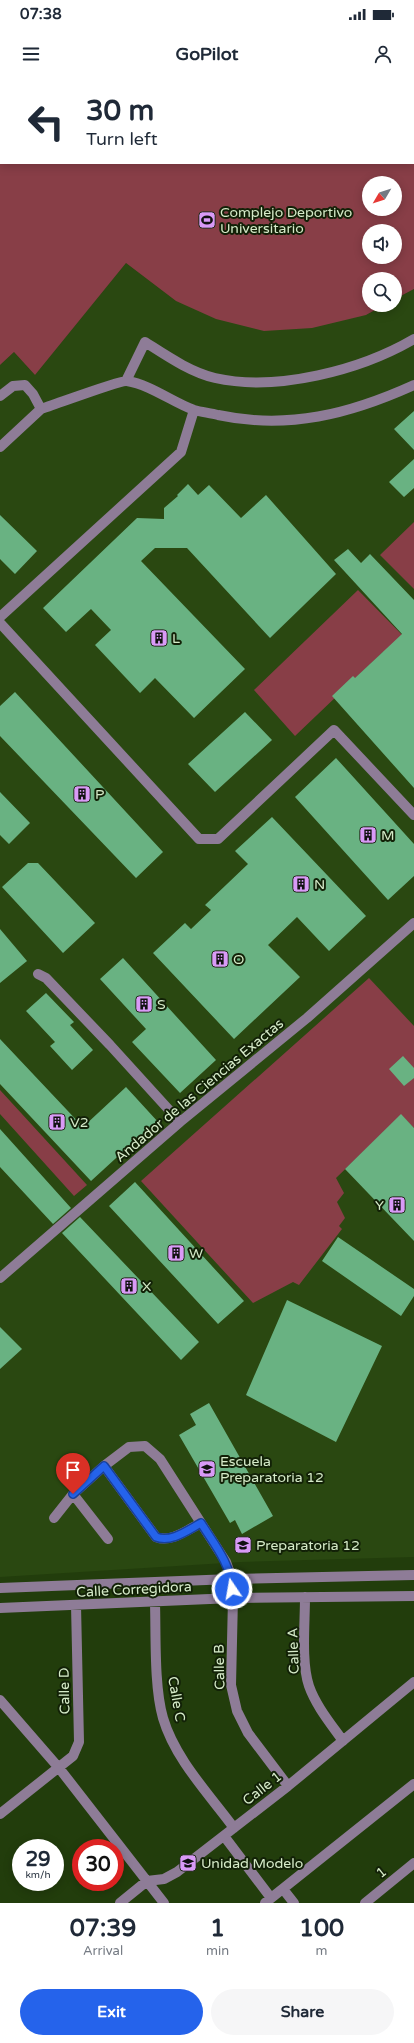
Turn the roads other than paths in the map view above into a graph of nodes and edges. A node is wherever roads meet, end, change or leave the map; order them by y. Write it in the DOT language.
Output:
graph roads {
  1 [pos="414,339"];
  2 [pos="126,381"];
  3 [pos="414,385"];
  4 [pos="0,396"];
  5 [pos="41,409"];
  6 [pos="194,410"];
  7 [pos="0,447"];
  8 [pos="0,617"];
  9 [pos="0,623"];
  10 [pos="414,815"];
  11 [pos="414,923"];
  12 [pos="38,974"];
  13 [pos="180,1122"];
  14 [pos="0,1278"];
  15 [pos="104,1466"];
  16 [pos="73,1494"];
  17 [pos="54,1518"];
  18 [pos="201,1523"];
  19 [pos="108,1539"];
  20 [pos="414,1575"];
  21 [pos="232,1579"];
  22 [pos="0,1588"];
  23 [pos="414,1596"];
  24 [pos="233,1598"];
  25 [pos="305,1598"];
  26 [pos="155,1603"];
  27 [pos="76,1606"];
  28 [pos="0,1608"];
  29 [pos="414,1682"];
  30 [pos="2,1703"];
  31 [pos="343,1741"];
  32 [pos="59,1768"];
  33 [pos="288,1786"];
  34 [pos="412,1790"];
  35 [pos="0,1814"];
  36 [pos="234,1828"];
  37 [pos="224,1836"];
  38 [pos="414,1864"];
  39 [pos="147,1882"];
  40 [pos="283,1889"];
  41 [pos="268,1900"];
  42 [pos="120,1903"];
  43 [pos="164,1903"];
  44 [pos="294,1903"];
  45 [pos="364,1903"];
  1 -- 2 [label="street"];
  2 -- 5 [label="street"];
  2 -- 6 [label="street"];
  3 -- 6 [label="street"];
  4 -- 5 [label="street"];
  5 -- 7 [label="street"];
  6 -- 8 [label="street"];
  9 -- 10 [label="street"];
  11 -- 13 [label="street, Andador de las Ciencias Exactas"];
  12 -- 13 [label="street"];
  13 -- 14 [label="street, Andador de las Ciencias Exactas"];
  15 -- 16 [label="street, Calle B"];
  15 -- 18 [label="street"];
  15 -- 18 [label="street, Calle B"];
  16 -- 17 [label="street, Calle B"];
  16 -- 19 [label="street"];
  18 -- 21 [label="street, Calle B"];
  20 -- 21 [label="street, Calle Corregidora"];
  21 -- 22 [label="street, Calle Corregidora"];
  21 -- 24 [label="street, Calle B"];
  23 -- 25 [label="street, Calle Corregidora"];
  24 -- 25 [label="street, Calle Corregidora"];
  24 -- 26 [label="street, Calle Corregidora"];
  24 -- 33 [label="street, Calle B"];
  25 -- 31 [label="street, Calle A"];
  26 -- 27 [label="street, Calle Corregidora"];
  26 -- 36 [label="street, Calle C"];
  27 -- 28 [label="street, Calle Corregidora"];
  27 -- 32 [label="street, Calle D"];
  29 -- 31 [label="street, Calle 1"];
  30 -- 32 [label="street"];
  31 -- 33 [label="street, Calle 1"];
  32 -- 35 [label="street"];
  32 -- 39 [label="street"];
  33 -- 36 [label="street, Calle 1"];
  34 -- 40 [label="street"];
  36 -- 37 [label="street, Calle 1"];
  37 -- 39 [label="street, Calle 1"];
  37 -- 41 [label="street"];
  38 -- 45 [label="street, 1"];
  39 -- 42 [label="street, Calle 1"];
  39 -- 43 [label="street"];
  40 -- 41 [label="street"];
  40 -- 44 [label="street"];
}
